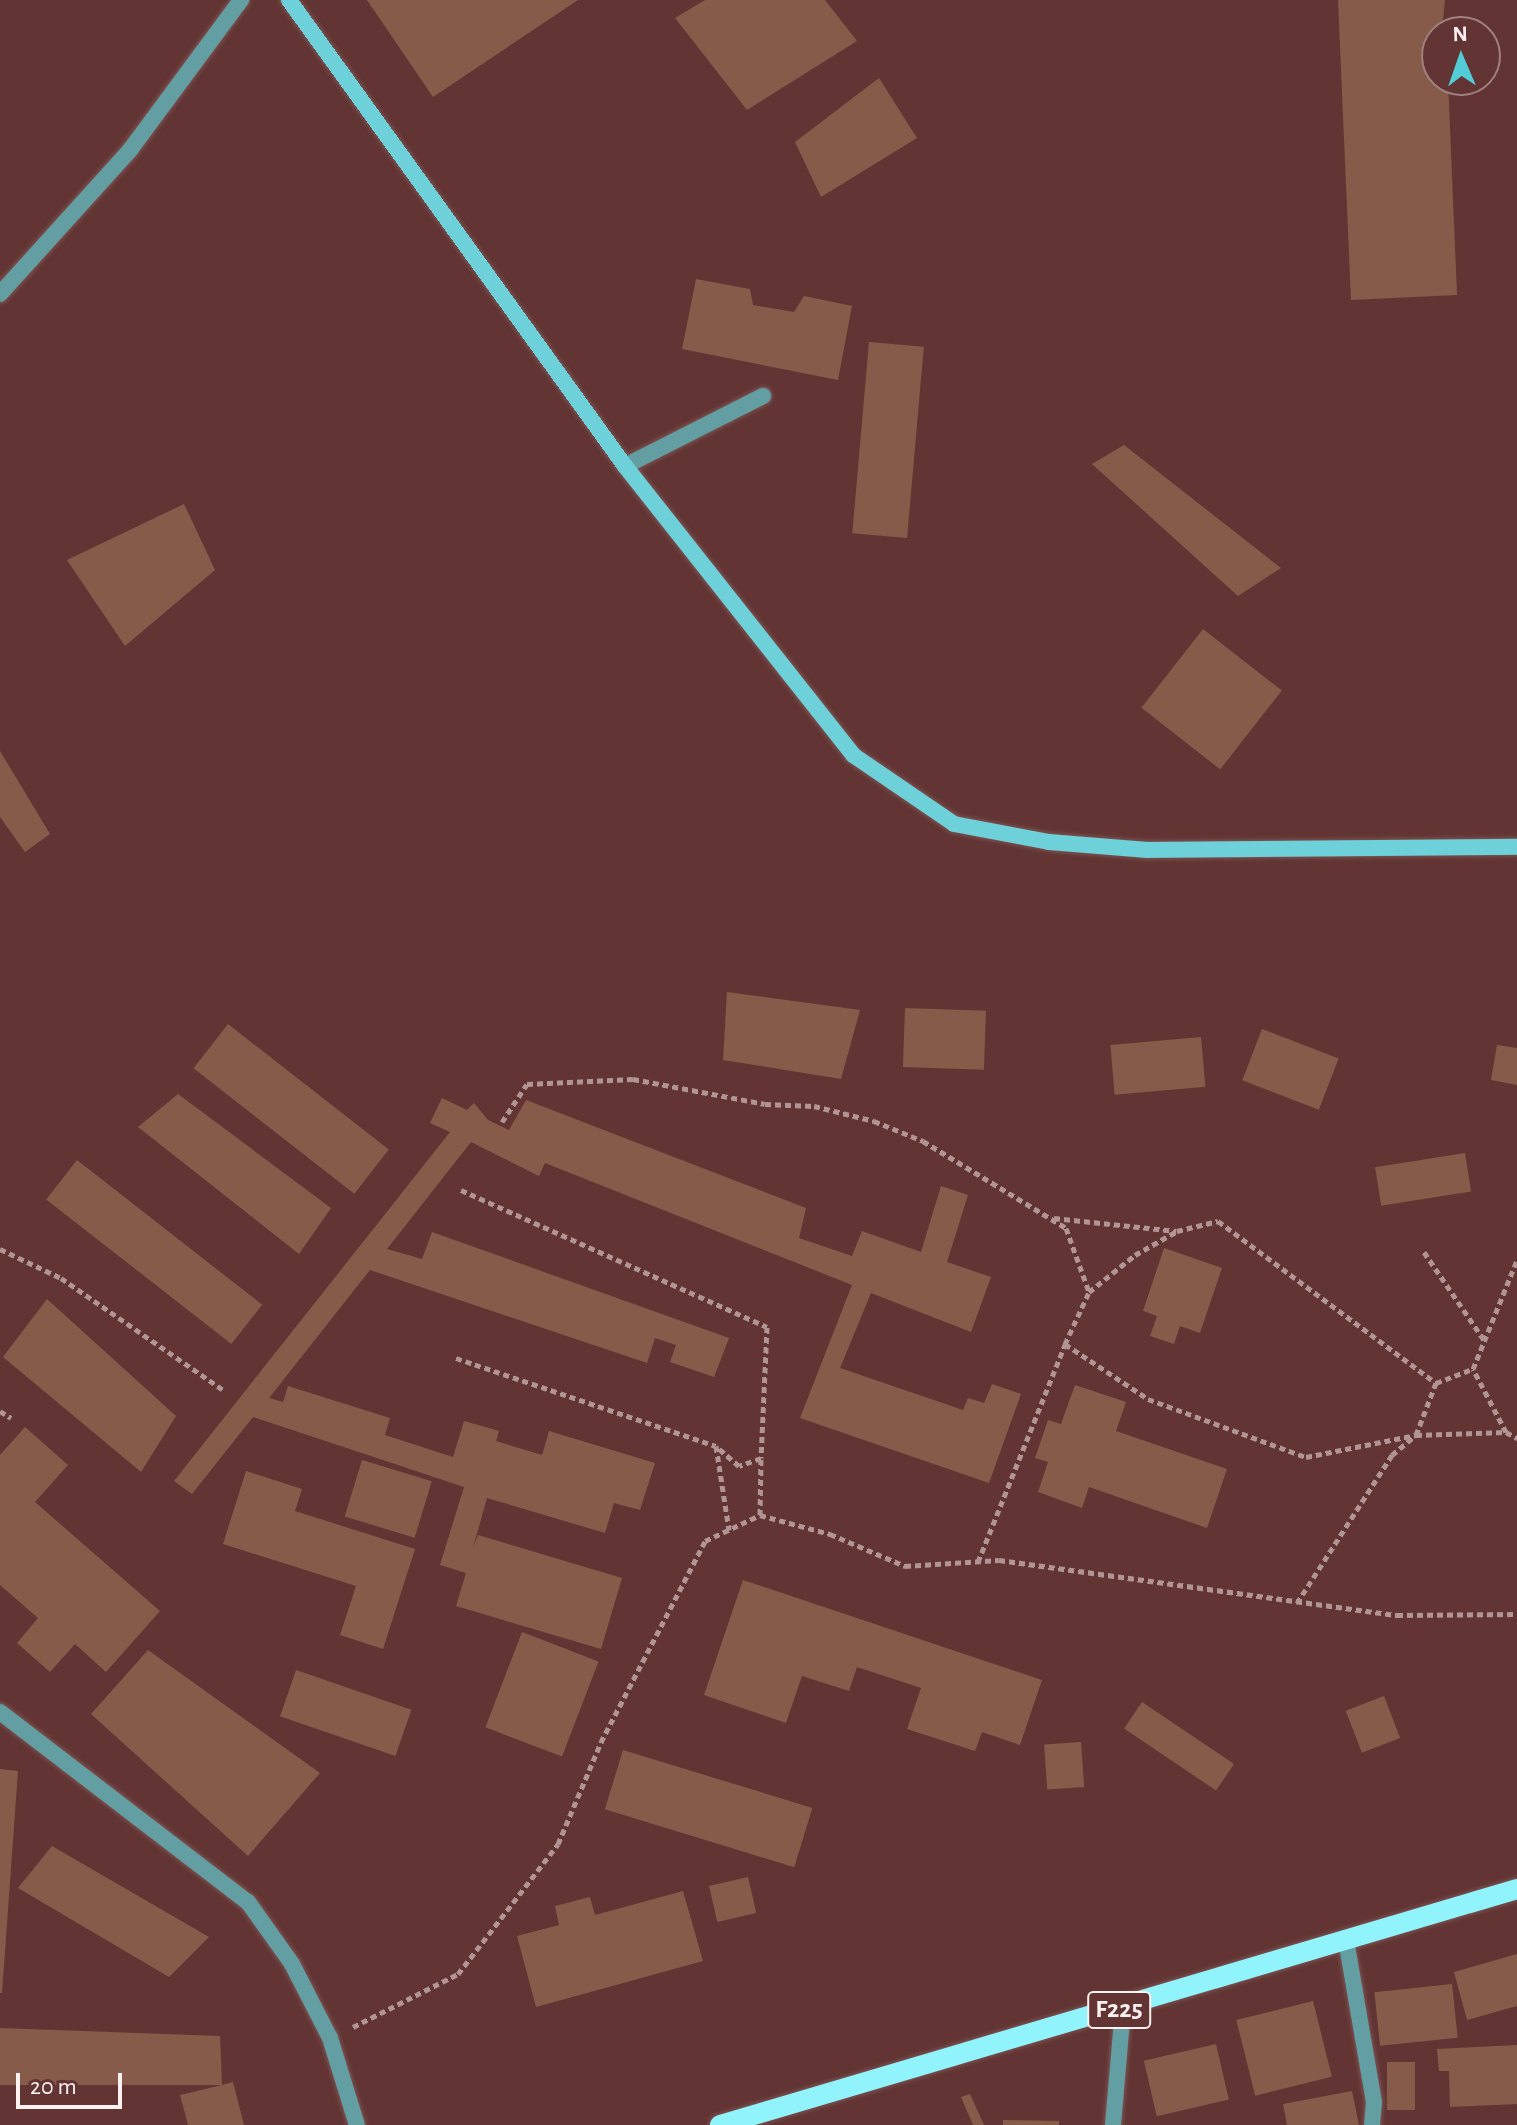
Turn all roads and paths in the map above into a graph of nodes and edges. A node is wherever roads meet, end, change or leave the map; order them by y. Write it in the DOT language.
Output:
graph roads {
  1 [pos="241,0"];
  2 [pos="289,0"];
  3 [pos="0,294"];
  4 [pos="763,396"];
  5 [pos="625,466"];
  6 [pos="1517,847"];
  7 [pos="502,1122"];
  8 [pos="461,1190"];
  9 [pos="1049,1218"];
  10 [pos="1177,1231"];
  11 [pos="0,1249"];
  12 [pos="1424,1252"];
  13 [pos="1517,1260"];
  14 [pos="1089,1292"];
  15 [pos="1484,1341"];
  16 [pos="1065,1344"];
  17 [pos="456,1358"];
  18 [pos="1473,1369"];
  19 [pos="1436,1383"];
  20 [pos="225,1391"];
  21 [pos="0,1411"];
  22 [pos="11,1418"];
  23 [pos="1506,1432"];
  24 [pos="1416,1435"];
  25 [pos="1517,1438"];
  26 [pos="716,1446"];
  27 [pos="761,1458"];
  28 [pos="760,1515"];
  29 [pos="729,1530"];
  30 [pos="978,1562"];
  31 [pos="1297,1603"];
  32 [pos="1517,1614"];
  33 [pos="0,1712"];
  34 [pos="1517,1889"];
  35 [pos="1346,1940"];
  36 [pos="1123,2009"];
  37 [pos="330,2038"];
  38 [pos="357,2125"];
  39 [pos="720,2125"];
  40 [pos="1113,2125"];
  41 [pos="1372,2125"];
  1 -- 3 [label="street"];
  2 -- 5 [label="street"];
  4 -- 5 [label="street"];
  5 -- 6 [label="street"];
  7 -- 9 [label="path"];
  8 -- 27 [label="path"];
  9 -- 10 [label="path"];
  9 -- 14 [label="path"];
  10 -- 14 [label="path"];
  10 -- 19 [label="path"];
  11 -- 20 [label="path"];
  12 -- 15 [label="path"];
  13 -- 15 [label="path"];
  14 -- 16 [label="path"];
  15 -- 18 [label="path"];
  16 -- 24 [label="path"];
  16 -- 30 [label="path"];
  17 -- 26 [label="path"];
  18 -- 19 [label="path"];
  18 -- 23 [label="path"];
  19 -- 24 [label="path"];
  21 -- 22 [label="path"];
  23 -- 24 [label="path"];
  23 -- 25 [label="path"];
  24 -- 31 [label="path"];
  26 -- 27 [label="path"];
  26 -- 29 [label="path"];
  27 -- 28 [label="path"];
  28 -- 29 [label="path"];
  28 -- 30 [label="path"];
  29 -- 37 [label="path"];
  30 -- 31 [label="path"];
  31 -- 32 [label="path"];
  33 -- 37 [label="street"];
  34 -- 35 [label="main road, F225"];
  35 -- 36 [label="main road, F225"];
  35 -- 41 [label="street"];
  36 -- 39 [label="main road, F225"];
  36 -- 40 [label="street"];
  37 -- 38 [label="street"];
}
